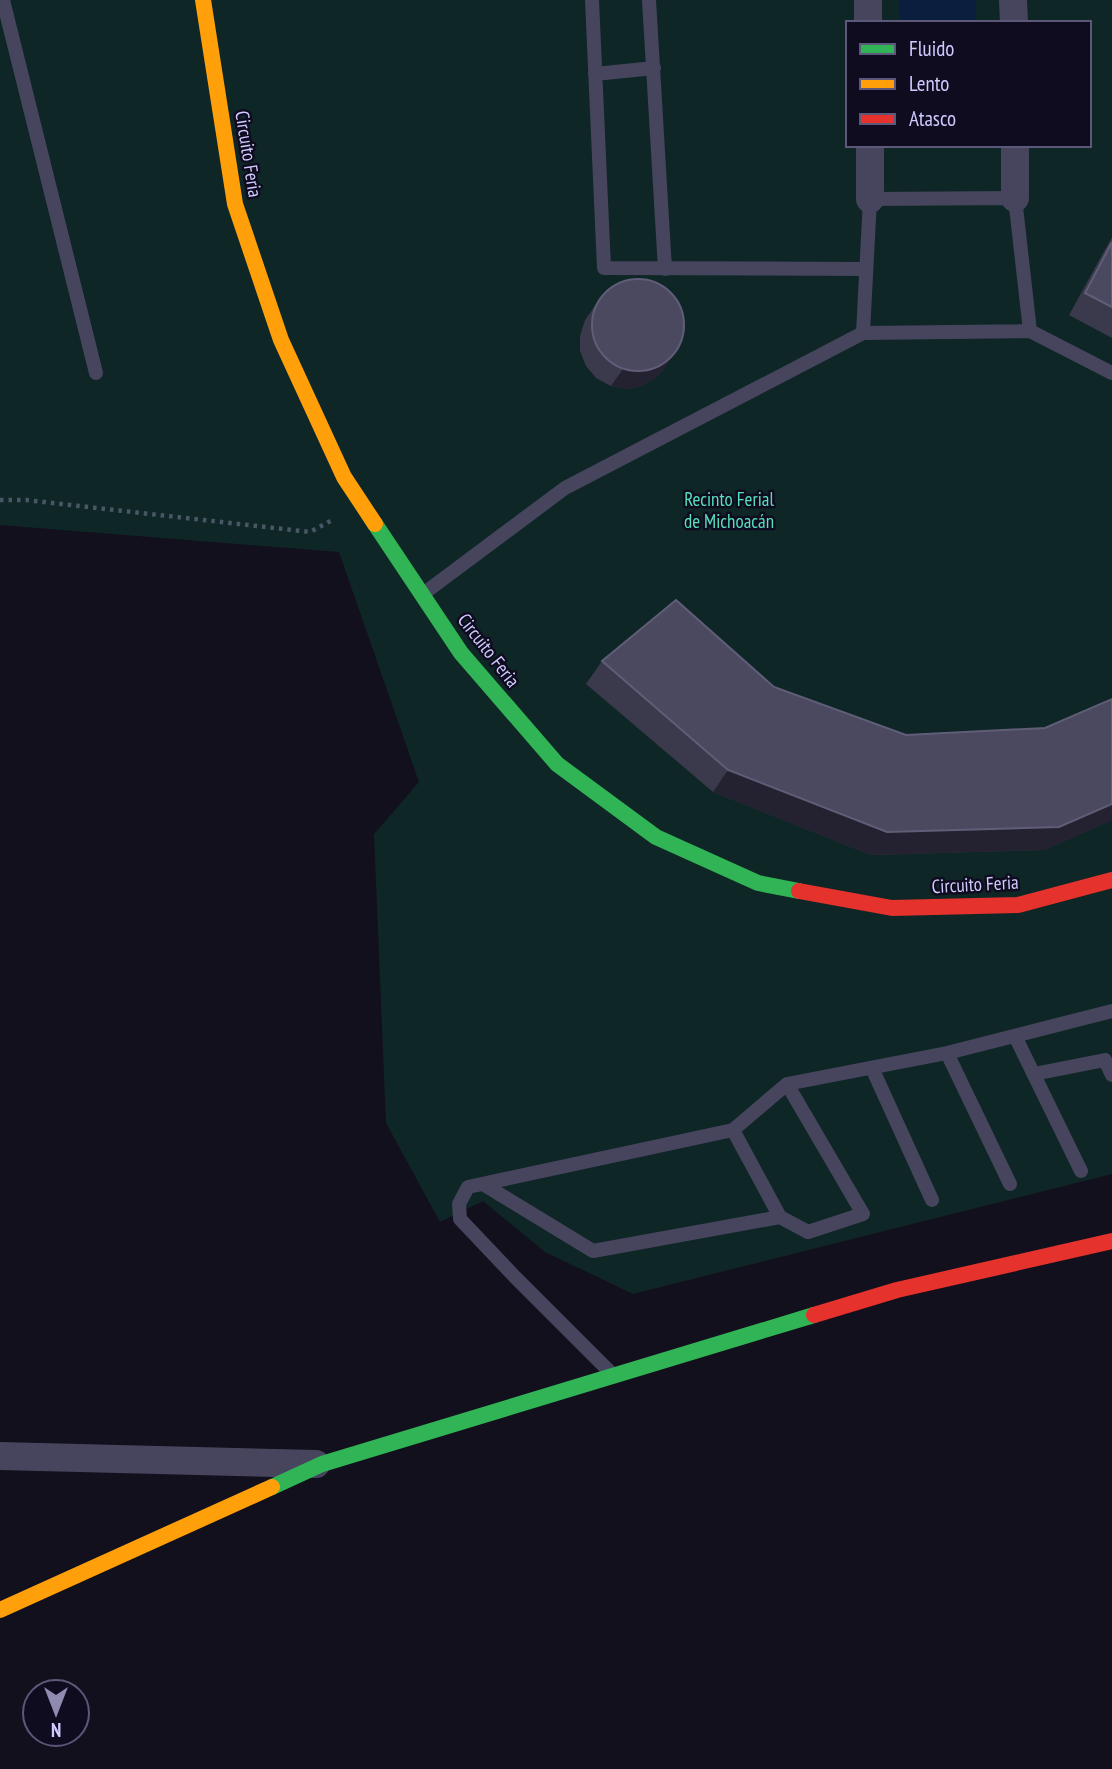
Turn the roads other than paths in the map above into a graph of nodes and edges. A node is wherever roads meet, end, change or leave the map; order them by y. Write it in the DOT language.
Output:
graph roads {
  1 [pos="3,0"];
  2 [pos="203,0"];
  3 [pos="592,0"];
  4 [pos="649,0"];
  5 [pos="868,0"];
  6 [pos="1013,0"];
  7 [pos="869,21"];
  8 [pos="1014,21"];
  9 [pos="653,68"];
  10 [pos="595,74"];
  11 [pos="870,147"];
  12 [pos="1015,147"];
  13 [pos="1015,198"];
  14 [pos="870,199"];
  15 [pos="665,268"];
  16 [pos="865,269"];
  17 [pos="1030,331"];
  18 [pos="863,333"];
  19 [pos="96,373"];
  20 [pos="1112,373"];
  21 [pos="422,595"];
  22 [pos="1112,880"];
  23 [pos="1112,1011"];
  24 [pos="1015,1036"];
  25 [pos="947,1053"];
  26 [pos="872,1068"];
  27 [pos="1034,1074"];
  28 [pos="1112,1075"];
  29 [pos="787,1084"];
  30 [pos="733,1130"];
  31 [pos="1081,1171"];
  32 [pos="483,1184"];
  33 [pos="1010,1184"];
  34 [pos="932,1200"];
  35 [pos="780,1217"];
  36 [pos="1112,1241"];
  37 [pos="613,1376"];
  38 [pos="0,1456"];
  39 [pos="322,1464"];
  40 [pos="0,1609"];
  1 -- 19 [label="lane"];
  2 -- 21 [label="street, Circuito Feria"];
  3 -- 10 [label="lane"];
  4 -- 9 [label="lane"];
  5 -- 7 [label="street"];
  6 -- 8 [label="street"];
  9 -- 10 [label="lane"];
  9 -- 15 [label="lane"];
  10 -- 15 [label="lane"];
  11 -- 14 [label="street"];
  12 -- 13 [label="street"];
  13 -- 14 [label="lane"];
  13 -- 17 [label="lane"];
  14 -- 16 [label="lane"];
  15 -- 16 [label="lane"];
  16 -- 18 [label="lane"];
  17 -- 18 [label="lane"];
  17 -- 20 [label="lane"];
  18 -- 21 [label="lane"];
  21 -- 22 [label="street, Circuito Feria"];
  23 -- 24 [label="lane"];
  24 -- 25 [label="lane"];
  24 -- 27 [label="lane"];
  25 -- 26 [label="lane"];
  25 -- 33 [label="lane"];
  26 -- 29 [label="lane"];
  26 -- 34 [label="lane"];
  27 -- 28 [label="lane"];
  27 -- 31 [label="lane"];
  29 -- 30 [label="lane"];
  29 -- 35 [label="lane"];
  30 -- 32 [label="lane"];
  30 -- 35 [label="lane"];
  32 -- 35 [label="lane"];
  32 -- 37 [label="lane"];
  36 -- 37 [label="street"];
  37 -- 39 [label="street"];
  38 -- 39 [label="street"];
  39 -- 40 [label="street"];
}
